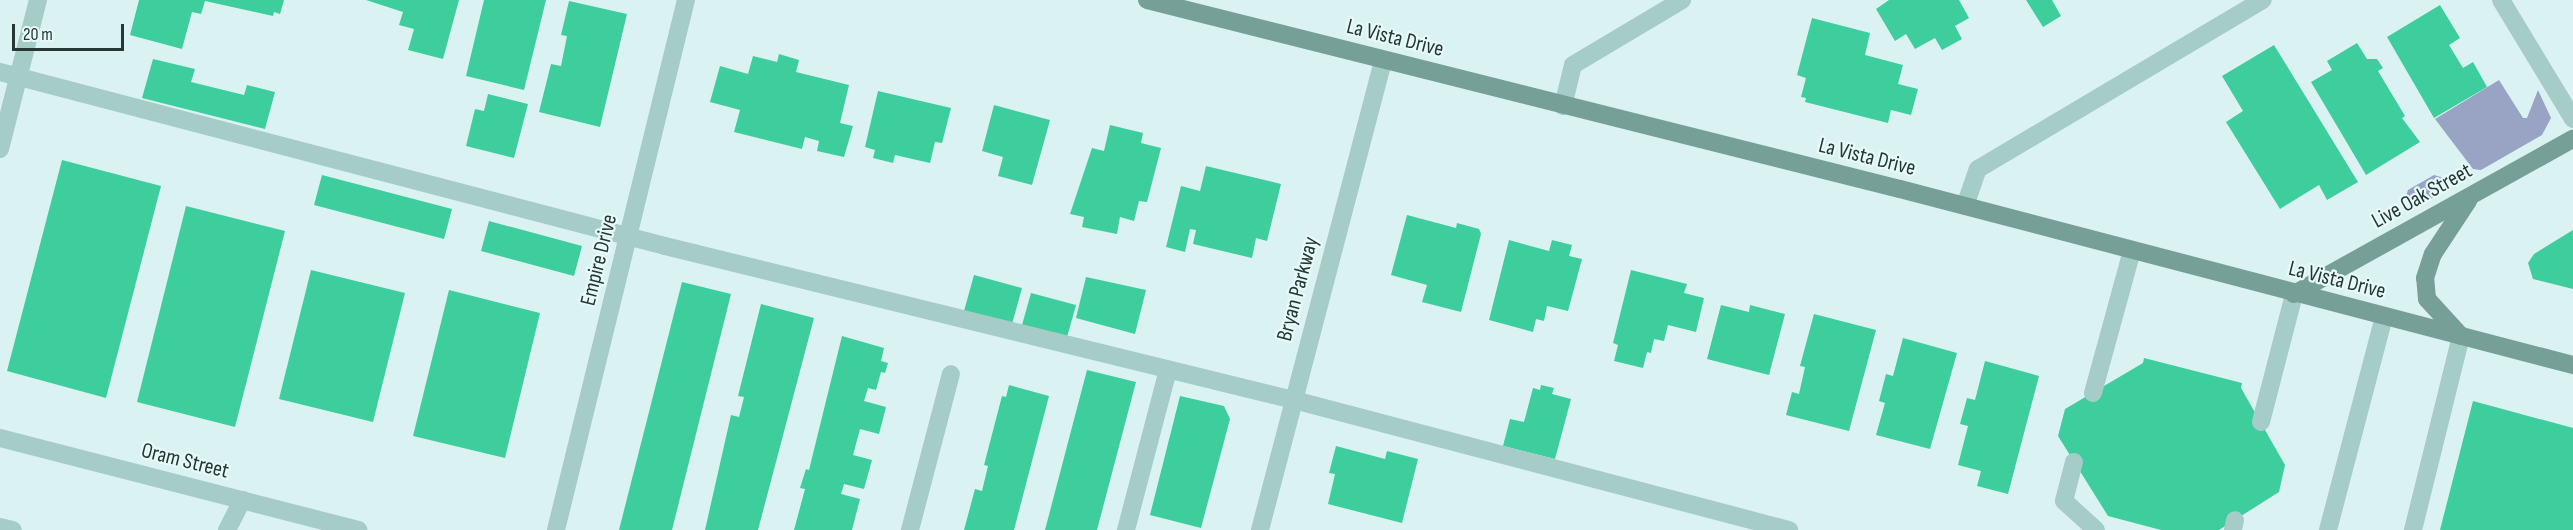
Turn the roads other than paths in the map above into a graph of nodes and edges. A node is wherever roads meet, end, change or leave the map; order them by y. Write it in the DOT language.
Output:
graph roads {
  1 [pos="38,0"];
  2 [pos="686,0"];
  3 [pos="1148,0"];
  4 [pos="1682,0"];
  5 [pos="2263,0"];
  6 [pos="2501,0"];
  7 [pos="1189,5"];
  8 [pos="1383,60"];
  9 [pos="0,72"];
  10 [pos="19,77"];
  11 [pos="1563,106"];
  12 [pos="2573,119"];
  13 [pos="2573,139"];
  14 [pos="0,149"];
  15 [pos="2471,198"];
  16 [pos="1965,206"];
  17 [pos="630,236"];
  18 [pos="2132,250"];
  19 [pos="2294,294"];
  20 [pos="2384,316"];
  21 [pos="2461,336"];
  22 [pos="2573,365"];
  23 [pos="1168,370"];
  24 [pos="951,374"];
  25 [pos="2093,393"];
  26 [pos="1294,400"];
  27 [pos="2261,422"];
  28 [pos="0,438"];
  29 [pos="2074,462"];
  30 [pos="242,500"];
  31 [pos="0,527"];
  32 [pos="13,530"];
  33 [pos="227,530"];
  34 [pos="358,530"];
  35 [pos="556,530"];
  36 [pos="910,530"];
  37 [pos="1126,530"];
  38 [pos="1260,530"];
  39 [pos="1789,530"];
  40 [pos="2096,530"];
  41 [pos="2328,530"];
  42 [pos="2413,530"];
  1 -- 10 [label="street"];
  2 -- 17 [label="street, Empire Drive"];
  3 -- 7 [label="street, La Vista Drive"];
  4 -- 11 [label="street"];
  5 -- 16 [label="street"];
  6 -- 12 [label="street"];
  7 -- 8 [label="street, La Vista Drive"];
  8 -- 11 [label="street, La Vista Drive"];
  8 -- 26 [label="street, Bryan Parkway"];
  9 -- 10 [label="street"];
  10 -- 14 [label="street"];
  10 -- 17 [label="street"];
  11 -- 16 [label="street, La Vista Drive"];
  13 -- 15 [label="street, Live Oak Street"];
  15 -- 19 [label="street, Live Oak Street"];
  15 -- 21 [label="street"];
  16 -- 18 [label="street, La Vista Drive"];
  17 -- 23 [label="street"];
  17 -- 35 [label="street, Empire Drive"];
  18 -- 19 [label="street, La Vista Drive"];
  18 -- 25 [label="street"];
  19 -- 20 [label="street, La Vista Drive"];
  19 -- 27 [label="street"];
  20 -- 21 [label="street, La Vista Drive"];
  20 -- 41 [label="street"];
  21 -- 22 [label="street, La Vista Drive"];
  21 -- 42 [label="street"];
  23 -- 26 [label="street"];
  23 -- 37 [label="street"];
  24 -- 36 [label="street"];
  26 -- 38 [label="street, Bryan Parkway"];
  26 -- 39 [label="street"];
  28 -- 30 [label="street, Oram Street"];
  29 -- 40 [label="street"];
  30 -- 33 [label="street"];
  30 -- 34 [label="street, Oram Street"];
  31 -- 32 [label="street"];
}
